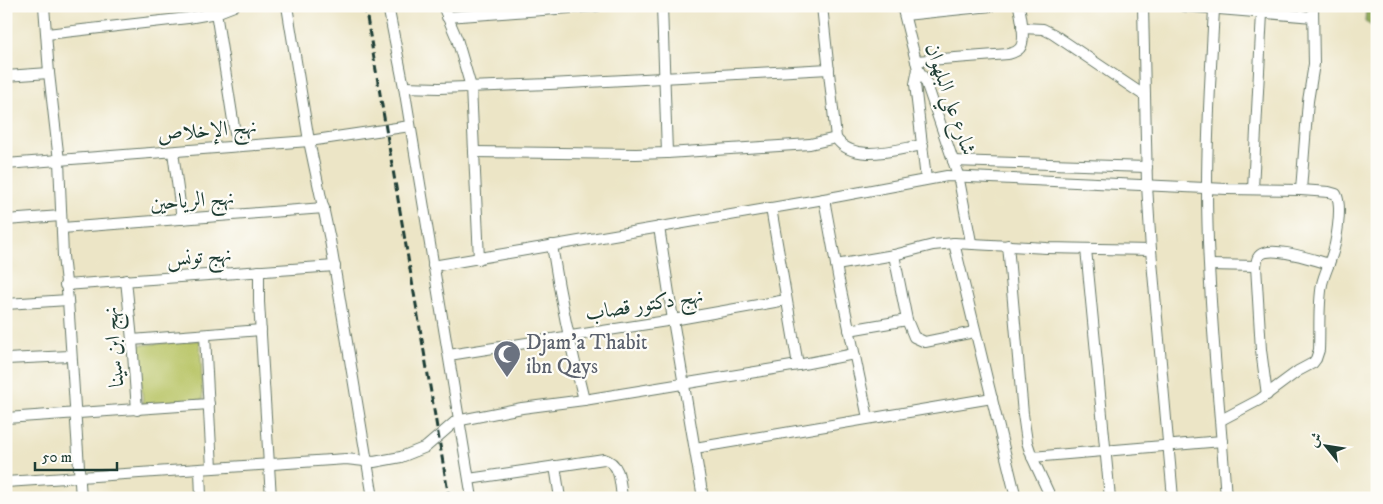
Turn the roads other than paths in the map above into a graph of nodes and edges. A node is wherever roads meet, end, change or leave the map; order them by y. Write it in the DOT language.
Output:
graph roads {
  1 [pos="44,6"];
  2 [pos="234,6"];
  3 [pos="287,6"];
  4 [pos="388,6"];
  5 [pos="443,6"];
  6 [pos="597,6"];
  7 [pos="662,6"];
  8 [pos="822,6"];
  9 [pos="991,6"];
  10 [pos="1020,6"];
  11 [pos="1143,6"];
  12 [pos="1183,6"];
  13 [pos="1313,6"];
  14 [pos="974,7"];
  15 [pos="1202,7"];
  16 [pos="1214,9"];
  17 [pos="215,10"];
  18 [pos="1256,10"];
  19 [pos="903,11"];
  20 [pos="447,17"];
  21 [pos="1313,17"];
  22 [pos="1022,28"];
  23 [pos="47,34"];
  24 [pos="917,65"];
  25 [pos="828,69"];
  26 [pos="49,73"];
  27 [pos="6,76"];
  28 [pos="664,77"];
  29 [pos="470,86"];
  30 [pos="404,87"];
  31 [pos="1145,96"];
  32 [pos="410,126"];
  33 [pos="836,138"];
  34 [pos="309,141"];
  35 [pos="923,145"];
  36 [pos="237,146"];
  37 [pos="173,152"];
  38 [pos="474,152"];
  39 [pos="667,153"];
  40 [pos="59,161"];
  41 [pos="953,161"];
  42 [pos="6,164"];
  43 [pos="1147,168"];
  44 [pos="958,175"];
  45 [pos="926,179"];
  46 [pos="1147,185"];
  47 [pos="1207,187"];
  48 [pos="1253,189"];
  49 [pos="1301,190"];
  50 [pos="824,199"];
  51 [pos="324,208"];
  52 [pos="771,208"];
  53 [pos="61,216"];
  54 [pos="182,219"];
  55 [pos="6,220"];
  56 [pos="659,227"];
  57 [pos="62,228"];
  58 [pos="971,242"];
  59 [pos="954,243"];
  60 [pos="552,245"];
  61 [pos="1008,245"];
  62 [pos="1086,249"];
  63 [pos="1151,250"];
  64 [pos="894,255"];
  65 [pos="480,258"];
  66 [pos="1328,264"];
  67 [pos="836,265"];
  68 [pos="1210,265"];
  69 [pos="335,266"];
  70 [pos="433,266"];
  71 [pos="1256,266"];
  72 [pos="259,271"];
  73 [pos="126,280"];
  74 [pos="65,285"];
  75 [pos="68,300"];
  76 [pos="786,300"];
  77 [pos="6,304"];
  78 [pos="673,320"];
  79 [pos="907,320"];
  80 [pos="260,330"];
  81 [pos="849,330"];
  82 [pos="974,332"];
  83 [pos="205,335"];
  84 [pos="569,335"];
  85 [pos="132,340"];
  86 [pos="854,354"];
  87 [pos="449,355"];
  88 [pos="70,356"];
  89 [pos="6,359"];
  90 [pos="798,365"];
  91 [pos="684,384"];
  92 [pos="1267,394"];
  93 [pos="992,398"];
  94 [pos="584,400"];
  95 [pos="208,404"];
  96 [pos="137,410"];
  97 [pos="75,414"];
  98 [pos="6,418"];
  99 [pos="868,418"];
  100 [pos="459,420"];
  101 [pos="1221,420"];
  102 [pos="1222,441"];
  103 [pos="1168,445"];
  104 [pos="695,448"];
  105 [pos="1106,450"];
  106 [pos="1032,456"];
  107 [pos="366,460"];
  108 [pos="270,465"];
  109 [pos="555,466"];
  110 [pos="212,468"];
  111 [pos="200,470"];
  112 [pos="80,477"];
  113 [pos="469,479"];
  114 [pos="6,482"];
  115 [pos="81,498"];
  116 [pos="201,498"];
  117 [pos="272,498"];
  118 [pos="373,498"];
  119 [pos="472,498"];
  120 [pos="560,498"];
  121 [pos="622,498"];
  122 [pos="703,498"];
  123 [pos="1016,498"];
  124 [pos="1051,498"];
  125 [pos="1110,498"];
  126 [pos="1173,498"];
  127 [pos="1226,498"];
  1 -- 23 [label="street"];
  2 -- 17 [label="street"];
  3 -- 34 [label="street"];
  4 -- 30 [label="street"];
  5 -- 20 [label="street"];
  6 -- 20 [label="street"];
  7 -- 28 [label="street"];
  8 -- 25 [label="street"];
  9 -- 14 [label="street"];
  10 -- 22 [label="street"];
  11 -- 31 [label="street"];
  12 -- 15 [label="street"];
  13 -- 21 [label="street"];
  14 -- 19 [label="street"];
  15 -- 16 [label="street"];
  16 -- 18 [label="street"];
  16 -- 47 [label="street"];
  17 -- 23 [label="street"];
  17 -- 36 [label="street"];
  18 -- 21 [label="street"];
  18 -- 48 [label="street"];
  19 -- 24 [label="street, شارع علي البلهوان"];
  20 -- 29 [label="street"];
  21 -- 49 [label="street"];
  22 -- 24 [label="street"];
  22 -- 31 [label="street"];
  23 -- 26 [label="street"];
  24 -- 35 [label="street"];
  24 -- 41 [label="street, شارع علي البلهوان"];
  25 -- 28 [label="street"];
  25 -- 33 [label="street"];
  26 -- 27 [label="street"];
  26 -- 40 [label="street"];
  28 -- 29 [label="street"];
  28 -- 39 [label="street"];
  29 -- 30 [label="street"];
  29 -- 38 [label="street"];
  30 -- 32 [label="street"];
  31 -- 43 [label="street"];
  32 -- 34 [label="street, نهج الإخلاص"];
  32 -- 70 [label="street"];
  33 -- 35 [label="street"];
  33 -- 39 [label="street"];
  34 -- 36 [label="street, نهج الإخلاص"];
  34 -- 51 [label="street"];
  35 -- 45 [label="street"];
  36 -- 37 [label="street, نهج الإخلاص"];
  37 -- 40 [label="street, نهج الإخلاص"];
  37 -- 54 [label="street"];
  38 -- 39 [label="street"];
  38 -- 65 [label="street"];
  40 -- 42 [label="street, نهج الإخلاص"];
  40 -- 53 [label="street"];
  41 -- 43 [label="street"];
  41 -- 44 [label="street, شارع علي البلهوان"];
  43 -- 46 [label="street"];
  44 -- 45 [label="street"];
  44 -- 46 [label="street"];
  44 -- 58 [label="street, شارع علي البلهوان"];
  45 -- 50 [label="street"];
  46 -- 47 [label="street"];
  46 -- 63 [label="street"];
  47 -- 48 [label="street"];
  47 -- 68 [label="street"];
  48 -- 49 [label="street"];
  49 -- 66 [label="street"];
  50 -- 52 [label="street"];
  50 -- 67 [label="street"];
  51 -- 54 [label="street, نهج الرياحين"];
  51 -- 69 [label="street"];
  52 -- 56 [label="street"];
  52 -- 76 [label="street"];
  53 -- 55 [label="street"];
  53 -- 57 [label="street"];
  54 -- 57 [label="street, نهج الرياحين"];
  56 -- 60 [label="street"];
  56 -- 78 [label="street"];
  57 -- 74 [label="street"];
  58 -- 59 [label="street"];
  58 -- 61 [label="street"];
  59 -- 64 [label="street"];
  59 -- 82 [label="street"];
  60 -- 65 [label="street"];
  60 -- 84 [label="street"];
  61 -- 62 [label="street"];
  61 -- 106 [label="street"];
  62 -- 63 [label="street"];
  62 -- 105 [label="street"];
  63 -- 103 [label="street"];
  64 -- 67 [label="street"];
  64 -- 79 [label="street"];
  65 -- 70 [label="street"];
  66 -- 71 [label="street"];
  66 -- 92 [label="street"];
  67 -- 81 [label="street"];
  68 -- 71 [label="street"];
  68 -- 101 [label="street"];
  69 -- 72 [label="street, نهج تونس"];
  69 -- 107 [label="street"];
  70 -- 87 [label="street"];
  71 -- 92 [label="street"];
  72 -- 73 [label="street, نهج تونس"];
  72 -- 80 [label="street"];
  73 -- 74 [label="street, نهج تونس"];
  73 -- 85 [label="street, نهج ابن سينا"];
  74 -- 75 [label="street"];
  75 -- 77 [label="street"];
  75 -- 88 [label="street"];
  76 -- 78 [label="street, نهج دكتور قصاب"];
  76 -- 90 [label="street"];
  78 -- 84 [label="street, نهج دكتور قصاب"];
  78 -- 91 [label="street"];
  79 -- 81 [label="street"];
  79 -- 82 [label="street"];
  80 -- 83 [label="street"];
  80 -- 108 [label="street"];
  81 -- 86 [label="street"];
  82 -- 93 [label="street"];
  83 -- 85 [label="street"];
  83 -- 95 [label="street"];
  84 -- 87 [label="street, نهج دكتور قصاب"];
  84 -- 94 [label="street"];
  85 -- 96 [label="street, نهج ابن سينا"];
  86 -- 90 [label="street"];
  86 -- 99 [label="street"];
  87 -- 100 [label="street"];
  88 -- 89 [label="street"];
  88 -- 97 [label="street"];
  90 -- 91 [label="street"];
  91 -- 94 [label="street"];
  91 -- 104 [label="street"];
  92 -- 101 [label="street"];
  93 -- 99 [label="street"];
  93 -- 123 [label="street"];
  94 -- 100 [label="street"];
  95 -- 96 [label="street"];
  95 -- 110 [label="street"];
  96 -- 97 [label="street"];
  97 -- 98 [label="street"];
  97 -- 112 [label="street"];
  99 -- 104 [label="street"];
  100 -- 107 [label="street"];
  100 -- 113 [label="street"];
  101 -- 102 [label="street"];
  102 -- 103 [label="street"];
  102 -- 127 [label="street"];
  103 -- 105 [label="street"];
  103 -- 126 [label="street"];
  104 -- 122 [label="street"];
  105 -- 106 [label="street"];
  105 -- 125 [label="street"];
  106 -- 124 [label="street"];
  107 -- 108 [label="street"];
  107 -- 118 [label="street"];
  108 -- 110 [label="street"];
  108 -- 117 [label="street"];
  109 -- 113 [label="street"];
  109 -- 120 [label="street"];
  109 -- 121 [label="street"];
  110 -- 111 [label="street"];
  111 -- 112 [label="street"];
  111 -- 116 [label="street"];
  112 -- 114 [label="street"];
  112 -- 115 [label="street"];
  113 -- 119 [label="street"];
}
